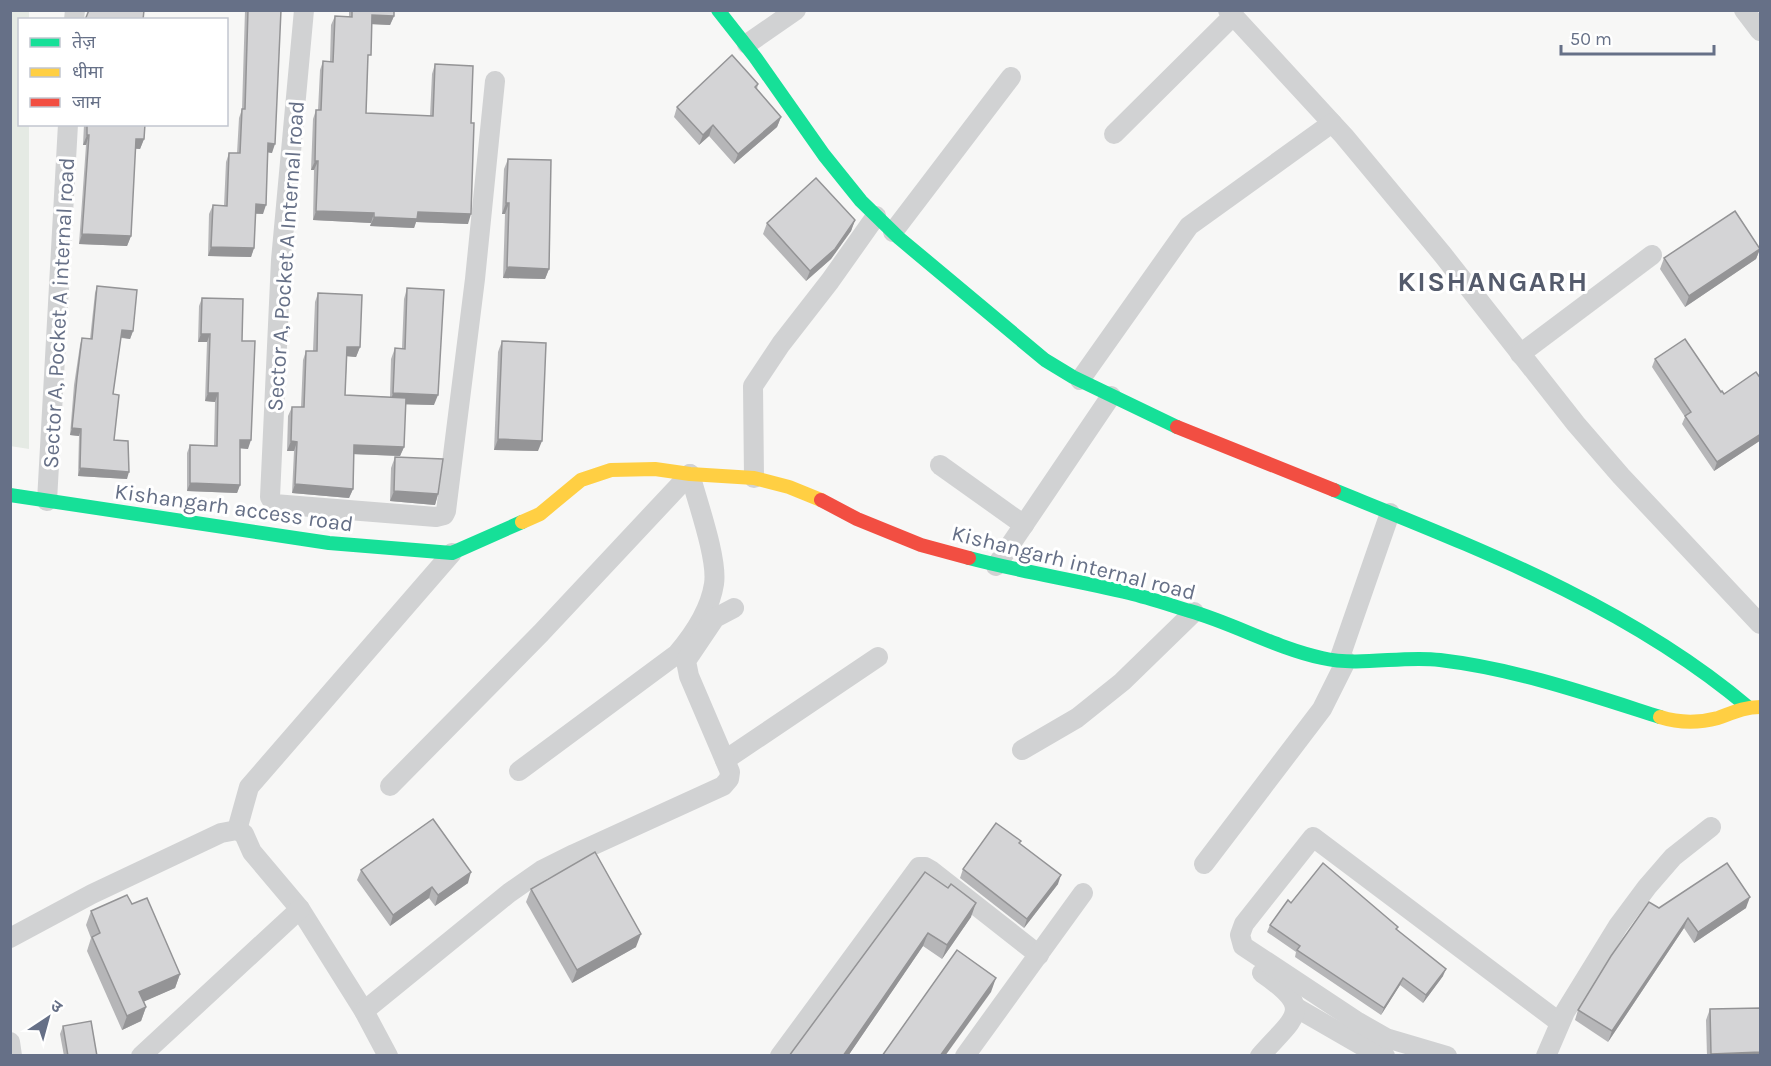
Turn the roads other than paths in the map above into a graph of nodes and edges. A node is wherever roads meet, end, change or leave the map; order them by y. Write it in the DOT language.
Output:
graph roads {
  1 [pos="304,10"];
  2 [pos="718,10"];
  3 [pos="796,10"];
  4 [pos="1744,10"];
  5 [pos="1230,13"];
  6 [pos="1761,31"];
  7 [pos="747,44"];
  8 [pos="1011,77"];
  9 [pos="495,81"];
  10 [pos="1332,123"];
  11 [pos="68,126"];
  12 [pos="1114,134"];
  13 [pos="876,216"];
  14 [pos="893,232"];
  15 [pos="1652,255"];
  16 [pos="1520,354"];
  17 [pos="1080,381"];
  18 [pos="1111,396"];
  19 [pos="940,465"];
  20 [pos="690,474"];
  21 [pos="754,478"];
  22 [pos="10,495"];
  23 [pos="47,501"];
  24 [pos="1390,513"];
  25 [pos="1024,525"];
  26 [pos="452,553"];
  27 [pos="996,566"];
  28 [pos="734,608"];
  29 [pos="1194,612"];
  30 [pos="1761,624"];
  31 [pos="878,657"];
  32 [pos="1342,660"];
  33 [pos="1754,707"];
  34 [pos="1022,750"];
  35 [pos="725,760"];
  36 [pos="519,771"];
  37 [pos="390,786"];
  38 [pos="1711,827"];
  39 [pos="237,830"];
  40 [pos="1204,864"];
  41 [pos="1083,893"];
  42 [pos="300,909"];
  43 [pos="10,938"];
  44 [pos="1039,955"];
  45 [pos="1240,958"];
  46 [pos="1295,1007"];
  47 [pos="364,1011"];
  48 [pos="1559,1022"];
  49 [pos="10,1042"];
  50 [pos="1545,1055"];
  51 [pos="12,1056"];
  52 [pos="141,1056"];
  53 [pos="388,1056"];
  54 [pos="780,1056"];
  55 [pos="965,1056"];
  56 [pos="1260,1056"];
  57 [pos="1385,1056"];
  58 [pos="1447,1056"];
  1 -- 9 [label="street, Sector A, Pocket A Internal road"];
  2 -- 7 [label="street"];
  3 -- 7 [label="street"];
  4 -- 6 [label="street"];
  5 -- 10 [label="street"];
  5 -- 12 [label="street"];
  7 -- 13 [label="street"];
  8 -- 14 [label="street"];
  10 -- 16 [label="street"];
  10 -- 17 [label="street"];
  11 -- 23 [label="street, Sector A, Pocket A internal road"];
  13 -- 14 [label="street"];
  13 -- 21 [label="street"];
  14 -- 17 [label="street"];
  15 -- 16 [label="street"];
  16 -- 30 [label="street"];
  17 -- 18 [label="street"];
  18 -- 24 [label="street"];
  18 -- 25 [label="street"];
  19 -- 25 [label="street"];
  20 -- 21 [label="street, Kishangarh internal road"];
  20 -- 26 [label="street, Kishangarh internal road"];
  20 -- 36 [label="street"];
  20 -- 37 [label="street"];
  21 -- 27 [label="street, Kishangarh internal road"];
  22 -- 23 [label="street, Kishangarh access road"];
  23 -- 26 [label="street, Kishangarh access road"];
  24 -- 32 [label="street"];
  24 -- 33 [label="street"];
  25 -- 27 [label="street"];
  26 -- 39 [label="street"];
  27 -- 29 [label="street, Kishangarh internal road"];
  28 -- 35 [label="street"];
  29 -- 32 [label="street, Kishangarh internal road"];
  29 -- 34 [label="street"];
  31 -- 35 [label="street"];
  32 -- 33 [label="street, Kishangarh internal road"];
  32 -- 40 [label="street"];
  35 -- 47 [label="street"];
  38 -- 48 [label="street"];
  39 -- 42 [label="street"];
  39 -- 43 [label="street"];
  41 -- 44 [label="street"];
  42 -- 47 [label="street"];
  42 -- 52 [label="street"];
  44 -- 54 [label="street"];
  44 -- 55 [label="street"];
  45 -- 46 [label="street"];
  46 -- 56 [label="street"];
  46 -- 57 [label="street"];
  47 -- 53 [label="street"];
  48 -- 50 [label="street"];
  48 -- 58 [label="street"];
  49 -- 51 [label="street"];
}
